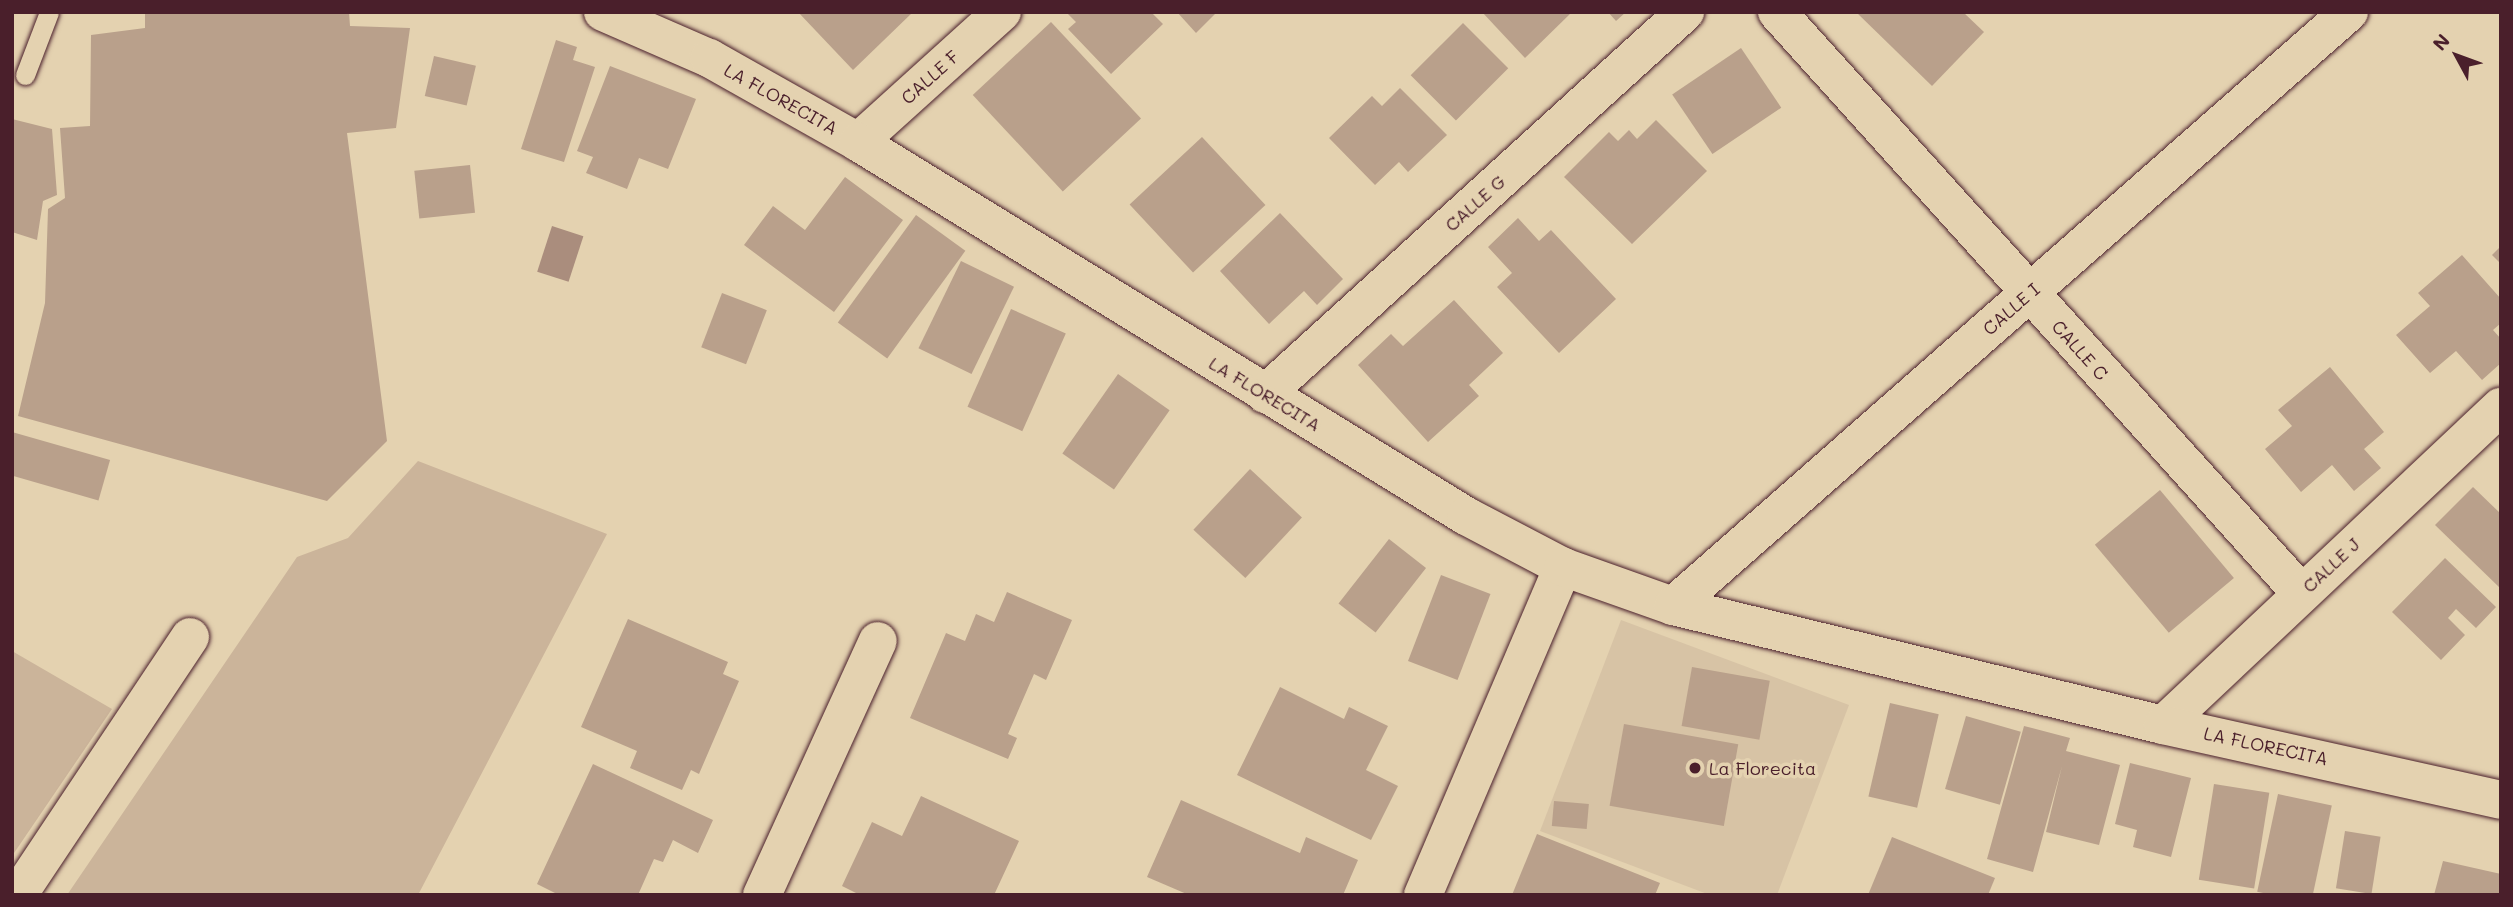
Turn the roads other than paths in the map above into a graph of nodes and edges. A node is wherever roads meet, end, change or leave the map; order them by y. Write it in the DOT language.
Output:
graph roads {
  1 [pos="50,12"];
  2 [pos="603,12"];
  3 [pos="1002,12"];
  4 [pos="1685,12"];
  5 [pos="1777,12"];
  6 [pos="2349,12"];
  7 [pos="25,75"];
  8 [pos="858,142"];
  9 [pos="2029,293"];
  10 [pos="1265,394"];
  11 [pos="2501,407"];
  12 [pos="1563,567"];
  13 [pos="2301,593"];
  14 [pos="1673,606"];
  15 [pos="190,637"];
  16 [pos="878,641"];
  17 [pos="2163,725"];
  18 [pos="2501,800"];
  19 [pos="19,895"];
  20 [pos="762,895"];
  21 [pos="1423,895"];
  1 -- 7 [label="lane"];
  2 -- 8 [label="street, LA FLORECITA"];
  3 -- 8 [label="street, CALLE F"];
  4 -- 10 [label="street, CALLE G"];
  5 -- 9 [label="street, CALLE C"];
  6 -- 9 [label="street, CALLE I"];
  8 -- 10 [label="street, LA FLORECITA"];
  9 -- 13 [label="street, CALLE C"];
  9 -- 14 [label="street, CALLE I"];
  10 -- 12 [label="street, LA FLORECITA"];
  11 -- 13 [label="street, CALLE J"];
  12 -- 14 [label="street, LA FLORECITA"];
  12 -- 21 [label="street"];
  13 -- 17 [label="street, CALLE J"];
  14 -- 17 [label="street, LA FLORECITA"];
  15 -- 19 [label="street"];
  16 -- 20 [label="street"];
  17 -- 18 [label="street, LA FLORECITA"];
}
